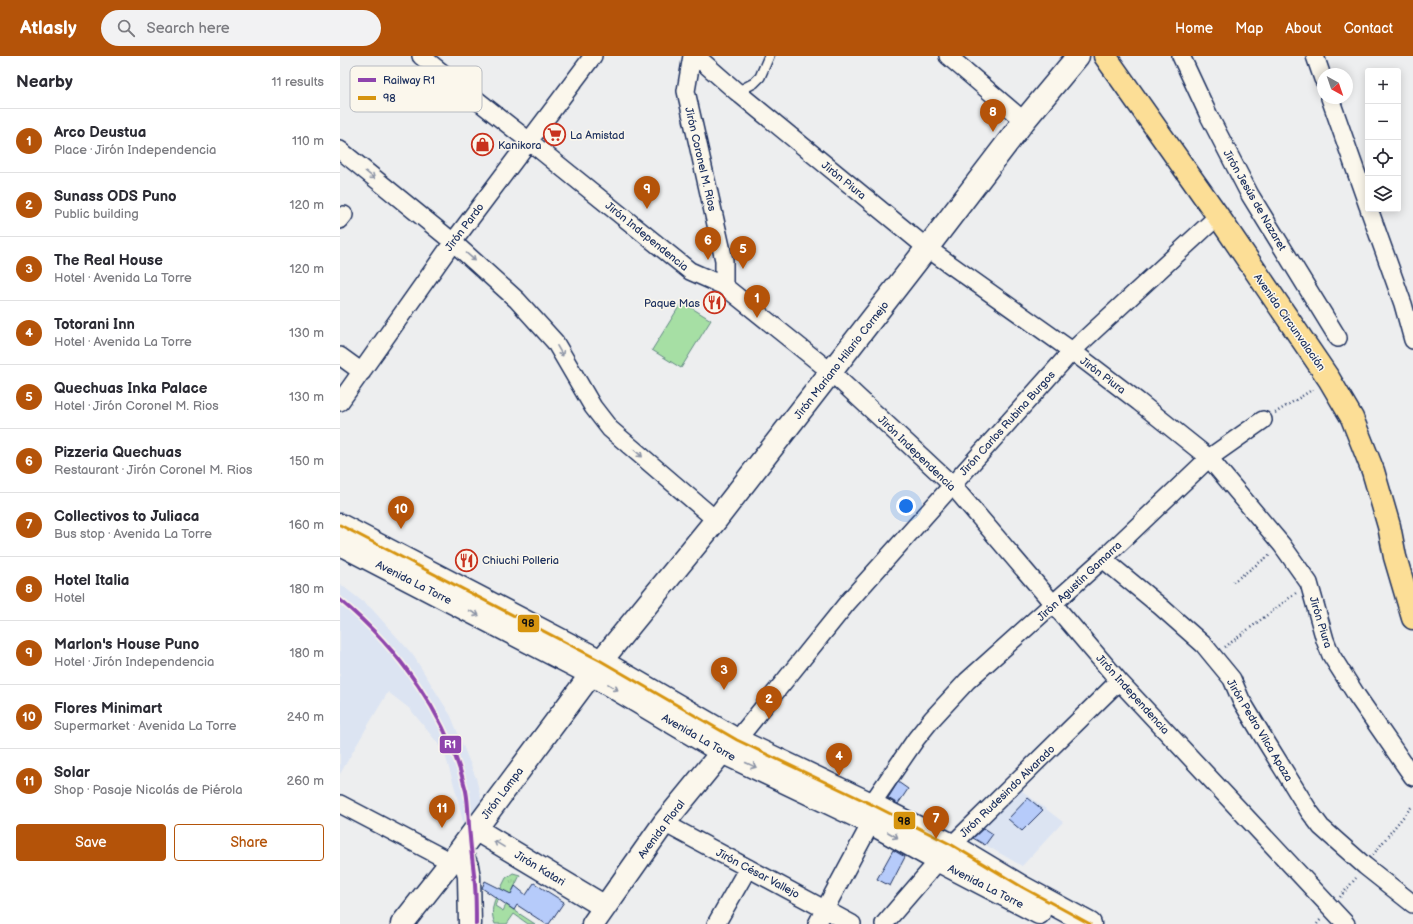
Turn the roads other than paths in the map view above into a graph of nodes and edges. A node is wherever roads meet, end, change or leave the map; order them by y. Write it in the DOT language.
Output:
graph roads {
  1 [pos="420,56"];
  2 [pos="593,56"];
  3 [pos="692,56"];
  4 [pos="696,56"];
  5 [pos="770,56"];
  6 [pos="948,56"];
  7 [pos="1078,56"];
  8 [pos="1105,56"];
  9 [pos="1181,56"];
  10 [pos="1315,56"];
  11 [pos="433,66"];
  12 [pos="1319,68"];
  13 [pos="737,92"];
  14 [pos="482,104"];
  15 [pos="1332,104"];
  16 [pos="1024,121"];
  17 [pos="530,141"];
  18 [pos="340,150"];
  19 [pos="1365,197"];
  20 [pos="1370,212"];
  21 [pos="1218,216"];
  22 [pos="453,242"];
  23 [pos="927,248"];
  24 [pos="724,286"];
  25 [pos="1338,338"];
  26 [pos="1413,340"];
  27 [pos="1072,351"];
  28 [pos="340,356"];
  29 [pos="362,372"];
  30 [pos="831,372"];
  31 [pos="340,402"];
  32 [pos="1263,420"];
  33 [pos="1208,458"];
  34 [pos="952,486"];
  35 [pos="716,520"];
  36 [pos="340,525"];
  37 [pos="340,544"];
  38 [pos="1103,559"];
  39 [pos="1053,604"];
  40 [pos="1413,618"];
  41 [pos="596,668"];
  42 [pos="1119,681"];
  43 [pos="729,746"];
  44 [pos="1413,778"];
  45 [pos="340,804"];
  46 [pos="868,815"];
  47 [pos="664,823"];
  48 [pos="475,829"];
  49 [pos="946,853"];
  50 [pos="455,856"];
  51 [pos="748,868"];
  52 [pos="1413,904"];
  53 [pos="825,909"];
  54 [pos="599,915"];
  55 [pos="849,923"];
  56 [pos="402,924"];
  57 [pos="470,924"];
  58 [pos="716,924"];
  59 [pos="817,924"];
  60 [pos="884,924"];
  61 [pos="1060,924"];
  62 [pos="1090,924"];
  63 [pos="1346,924"];
  1 -- 11 [label="street, Jirón Independencia"];
  2 -- 17 [label="street, Jirón Pardo"];
  3 -- 24 [label="street, Jirón Coronel M. Rios"];
  4 -- 13 [label="street, Jirón Piura"];
  5 -- 13 [label="lane"];
  6 -- 16 [label="street"];
  7 -- 16 [label="street, Jirón Mariano Hilario Cornejo"];
  8 -- 21 [label="highway, Avenida Circunvalación"];
  9 -- 25 [label="street, Jirón Jesús de Nazaret"];
  10 -- 12 [label="street"];
  13 -- 23 [label="street, Jirón Piura"];
  14 -- 17 [label="street, Jirón Independencia"];
  15 -- 19 [label="street"];
  16 -- 23 [label="street, Jirón Mariano Hilario Cornejo"];
  17 -- 22 [label="street, Jirón Pardo"];
  17 -- 24 [label="street, Jirón Independencia"];
  18 -- 22 [label="street, one-way"];
  20 -- 26 [label="street"];
  21 -- 27 [label="street, Jirón Carlos Rubina Burgos"];
  21 -- 40 [label="highway, Avenida Circunvalación"];
  22 -- 29 [label="street, Jirón Pardo"];
  22 -- 35 [label="street, one-way"];
  23 -- 27 [label="street, Jirón Piura"];
  23 -- 30 [label="street, Jirón Mariano Hilario Cornejo"];
  24 -- 30 [label="street, Jirón Independencia"];
  27 -- 33 [label="street, Jirón Piura"];
  27 -- 34 [label="street, Jirón Carlos Rubina Burgos"];
  28 -- 29 [label="street"];
  29 -- 31 [label="street, Jirón Pardo"];
  30 -- 34 [label="street, Jirón Independencia"];
  30 -- 35 [label="street, Jirón Mariano Hilario Cornejo"];
  32 -- 33 [label="street, Jirón Agustín Gamarra"];
  33 -- 38 [label="street, Jirón Agustín Gamarra"];
  33 -- 44 [label="street, Jirón Piura"];
  34 -- 39 [label="street, Jirón Independencia"];
  34 -- 43 [label="street, Jirón Carlos Rubina Burgos"];
  35 -- 41 [label="street, Jirón Mariano Hilario Cornejo"];
  36 -- 41 [label="street, Avenida La Torre"];
  37 -- 41 [label="street, Avenida La Torre, one-way"];
  38 -- 39 [label="street, Jirón Agustín Gamarra"];
  38 -- 52 [label="street, Jirón Pedro Vilca Apaza"];
  39 -- 42 [label="street, Jirón Independencia"];
  39 -- 46 [label="street, Jirón Agustín Gamarra"];
  41 -- 43 [label="street, Avenida La Torre"];
  41 -- 48 [label="street, Jirón Lampa"];
  42 -- 49 [label="street, Jirón Rudesindo Alvarado"];
  42 -- 63 [label="street, Jirón Independencia"];
  43 -- 46 [label="street, Avenida La Torre"];
  43 -- 47 [label="street, Avenida Floral"];
  45 -- 50 [label="street"];
  46 -- 49 [label="street, Avenida La Torre"];
  46 -- 53 [label="street, Jirón Agustín Gamarra"];
  47 -- 51 [label="street, Jirón César Vallejo"];
  47 -- 54 [label="street, Avenida Floral"];
  48 -- 50 [label="street, Jirón Lampa"];
  54 -- 48 [label="street, Jirón Katari, one-way"];
  49 -- 60 [label="street, Jirón Rudesindo Alvarado"];
  49 -- 61 [label="street, Avenida La Torre"];
  49 -- 62 [label="street, Avenida La Torre"];
  50 -- 56 [label="street, Jirón Lampa"];
  50 -- 57 [label="street"];
  51 -- 53 [label="street, Jirón César Vallejo"];
  51 -- 58 [label="street"];
  53 -- 55 [label="street, Jirón César Vallejo"];
  53 -- 59 [label="street, Jirón Agustín Gamarra"];
}
